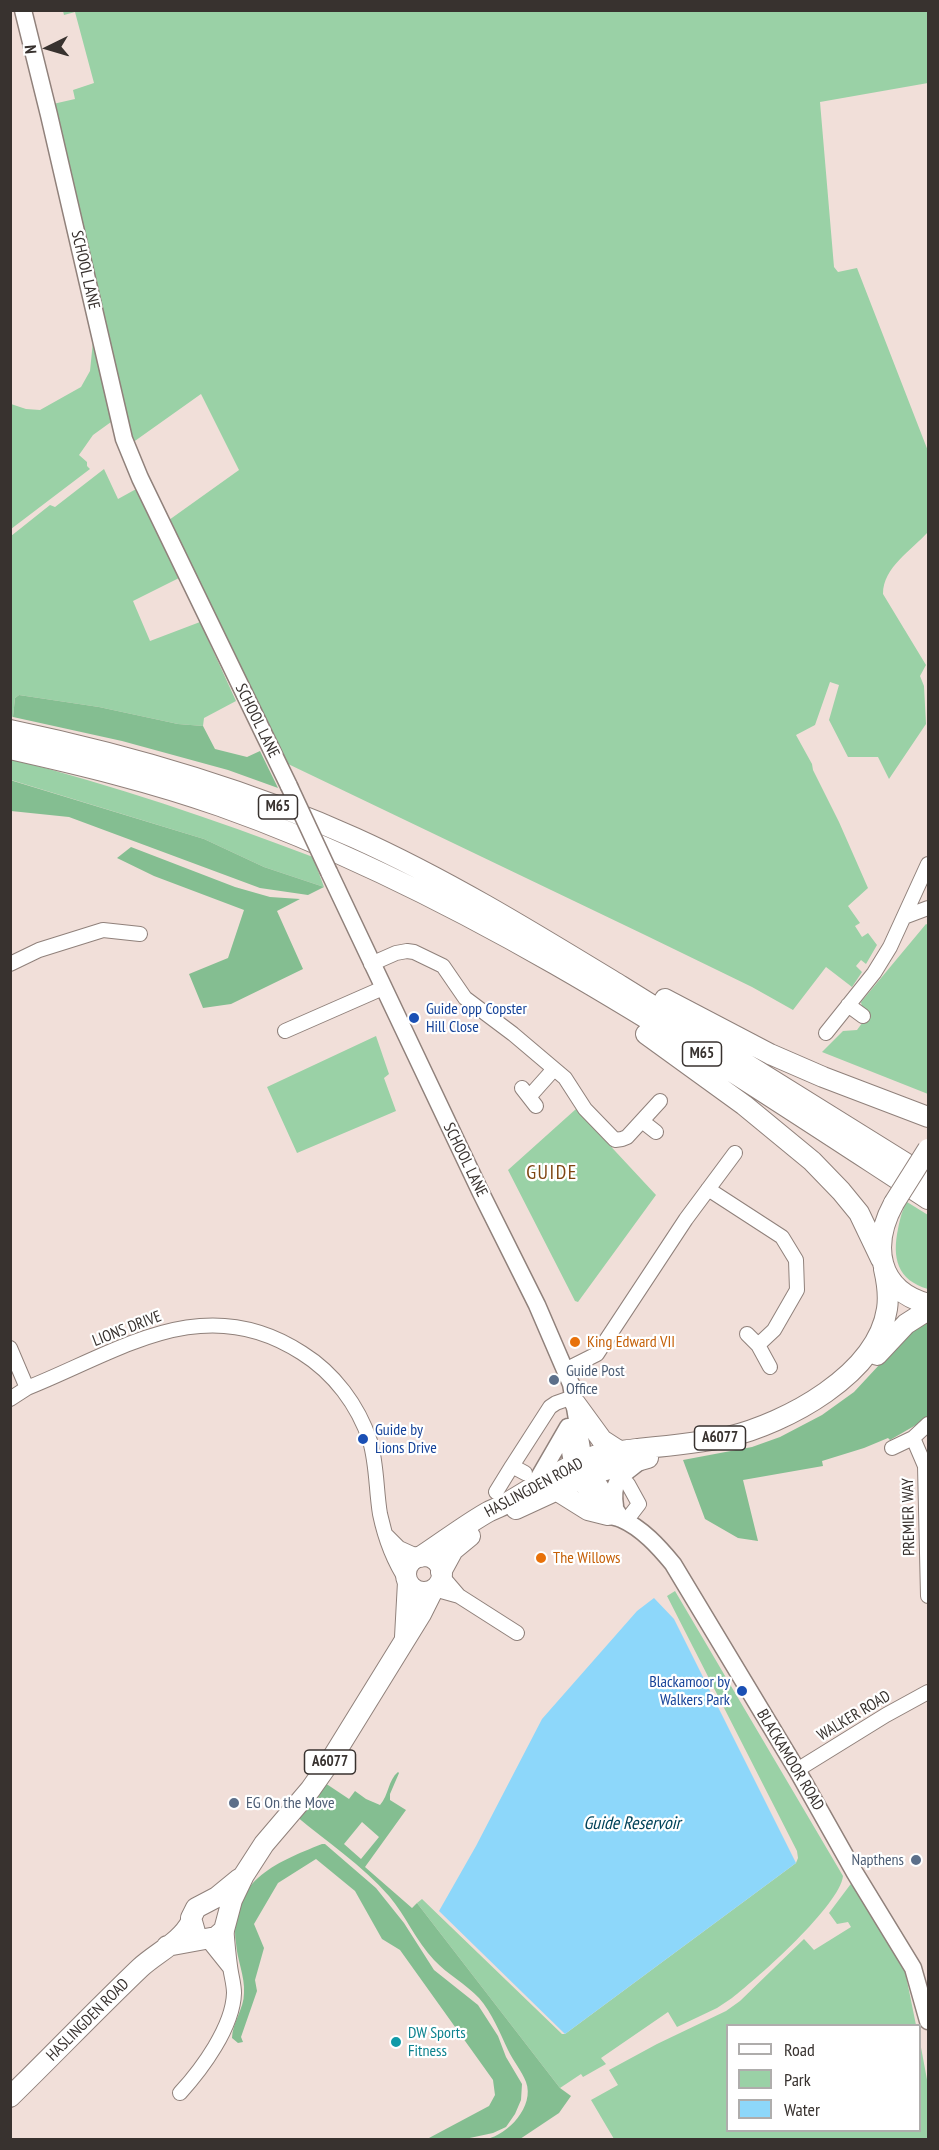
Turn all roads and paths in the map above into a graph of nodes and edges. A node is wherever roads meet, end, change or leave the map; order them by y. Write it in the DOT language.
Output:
graph roads {
  1 [pos="23,10"];
  2 [pos="10,730"];
  3 [pos="10,749"];
  4 [pos="928,864"];
  5 [pos="928,908"];
  6 [pos="904,917"];
  7 [pos="469,918"];
  8 [pos="528,930"];
  9 [pos="140,934"];
  10 [pos="10,964"];
  11 [pos="371,964"];
  12 [pos="382,988"];
  13 [pos="848,1005"];
  14 [pos="862,1016"];
  15 [pos="286,1032"];
  16 [pos="825,1033"];
  17 [pos="554,1069"];
  18 [pos="529,1097"];
  19 [pos="660,1101"];
  20 [pos="928,1117"];
  21 [pos="642,1121"];
  22 [pos="656,1132"];
  23 [pos="928,1149"];
  24 [pos="735,1153"];
  25 [pos="928,1177"];
  26 [pos="708,1189"];
  27 [pos="928,1199"];
  28 [pos="883,1264"];
  29 [pos="928,1304"];
  30 [pos="928,1310"];
  31 [pos="747,1334"];
  32 [pos="758,1345"];
  33 [pos="10,1348"];
  34 [pos="770,1367"];
  35 [pos="565,1370"];
  36 [pos="27,1388"];
  37 [pos="10,1399"];
  38 [pos="574,1400"];
  39 [pos="928,1424"];
  40 [pos="568,1430"];
  41 [pos="913,1438"];
  42 [pos="892,1448"];
  43 [pos="620,1451"];
  44 [pos="642,1459"];
  45 [pos="583,1469"];
  46 [pos="524,1474"];
  47 [pos="628,1484"];
  48 [pos="556,1490"];
  49 [pos="496,1492"];
  50 [pos="618,1516"];
  51 [pos="386,1534"];
  52 [pos="419,1557"];
  53 [pos="437,1581"];
  54 [pos="407,1582"];
  55 [pos="928,1596"];
  56 [pos="517,1633"];
  57 [pos="405,1640"];
  58 [pos="928,1692"];
  59 [pos="797,1770"];
  60 [pos="244,1875"];
  61 [pos="207,1903"];
  62 [pos="191,1922"];
  63 [pos="226,1922"];
  64 [pos="205,1938"];
  65 [pos="167,1946"];
  66 [pos="230,1968"];
  67 [pos="928,2021"];
  68 [pos="180,2093"];
  69 [pos="10,2097"];
  1 -- 11 [label="main road, SCHOOL LANE, bridge"];
  2 -- 8 [label="highway, M65"];
  3 -- 7 [label="highway, M65"];
  4 -- 6 [label="street"];
  5 -- 6 [label="street"];
  6 -- 13 [label="street"];
  7 -- 27 [label="highway, M65"];
  7 -- 28 [label="highway"];
  8 -- 20 [label="highway"];
  8 -- 25 [label="highway, M65"];
  9 -- 10 [label="street"];
  11 -- 12 [label="main road, SCHOOL LANE"];
  11 -- 17 [label="street"];
  12 -- 15 [label="street"];
  12 -- 35 [label="main road, SCHOOL LANE"];
  13 -- 14 [label="street"];
  13 -- 16 [label="street"];
  17 -- 18 [label="street"];
  17 -- 21 [label="street"];
  19 -- 21 [label="street"];
  21 -- 22 [label="street"];
  23 -- 28 [label="highway, A6077, bridge"];
  24 -- 26 [label="street"];
  26 -- 32 [label="street"];
  26 -- 35 [label="street"];
  28 -- 29 [label="highway"];
  28 -- 43 [label="highway, HASLINGDEN ROAD / A6077"];
  30 -- 44 [label="highway, HASLINGDEN ROAD / A6077"];
  31 -- 32 [label="street"];
  32 -- 34 [label="street"];
  33 -- 36 [label="street"];
  35 -- 38 [label="main road, SCHOOL LANE"];
  36 -- 37 [label="street, LIONS DRIVE"];
  36 -- 51 [label="street, LIONS DRIVE"];
  38 -- 40 [label="main road"];
  38 -- 43 [label="highway"];
  38 -- 45 [label="main road, SCHOOL LANE"];
  38 -- 46 [label="street, HASLINGDEN ROAD"];
  39 -- 41 [label="street"];
  40 -- 45 [label="main road"];
  40 -- 46 [label="main road"];
  41 -- 42 [label="street"];
  41 -- 55 [label="street, PREMIER WAY"];
  43 -- 45 [label="highway, HASLINGDEN ROAD / A6077"];
  44 -- 45 [label="highway, HASLINGDEN ROAD / A6077"];
  44 -- 50 [label="main road"];
  45 -- 46 [label="highway, HASLINGDEN ROAD / A6077"];
  45 -- 48 [label="highway, HASLINGDEN ROAD / A6077"];
  45 -- 50 [label="main road, BLACKAMOOR ROAD"];
  46 -- 49 [label="street, HASLINGDEN ROAD"];
  46 -- 52 [label="highway, HASLINGDEN ROAD / A6077"];
  47 -- 50 [label="street"];
  48 -- 50 [label="highway"];
  48 -- 53 [label="highway, HASLINGDEN ROAD / A6077"];
  50 -- 59 [label="main road, BLACKAMOOR ROAD"];
  51 -- 52 [label="street"];
  51 -- 54 [label="street, LIONS DRIVE"];
  52 -- 53 [label="highway"];
  52 -- 54 [label="highway, A6077"];
  53 -- 54 [label="highway"];
  53 -- 56 [label="street"];
  53 -- 57 [label="highway, HASLINGDEN ROAD / A6077"];
  54 -- 57 [label="highway, HASLINGDEN ROAD / A6077"];
  57 -- 60 [label="highway, HASLINGDEN ROAD / A6077"];
  58 -- 59 [label="street, WALKER ROAD"];
  59 -- 67 [label="main road, BLACKAMOOR ROAD"];
  60 -- 61 [label="highway, HASLINGDEN ROAD / A6077"];
  60 -- 63 [label="highway, HASLINGDEN ROAD / A6077"];
  61 -- 62 [label="highway, A6077"];
  61 -- 63 [label="highway"];
  62 -- 64 [label="highway"];
  62 -- 65 [label="highway, HASLINGDEN ROAD / A6077"];
  63 -- 64 [label="highway, A6077"];
  63 -- 66 [label="street"];
  64 -- 65 [label="highway, HASLINGDEN ROAD / A6077"];
  64 -- 66 [label="street"];
  65 -- 69 [label="highway, HASLINGDEN ROAD / A6077"];
  66 -- 68 [label="street"];
}
